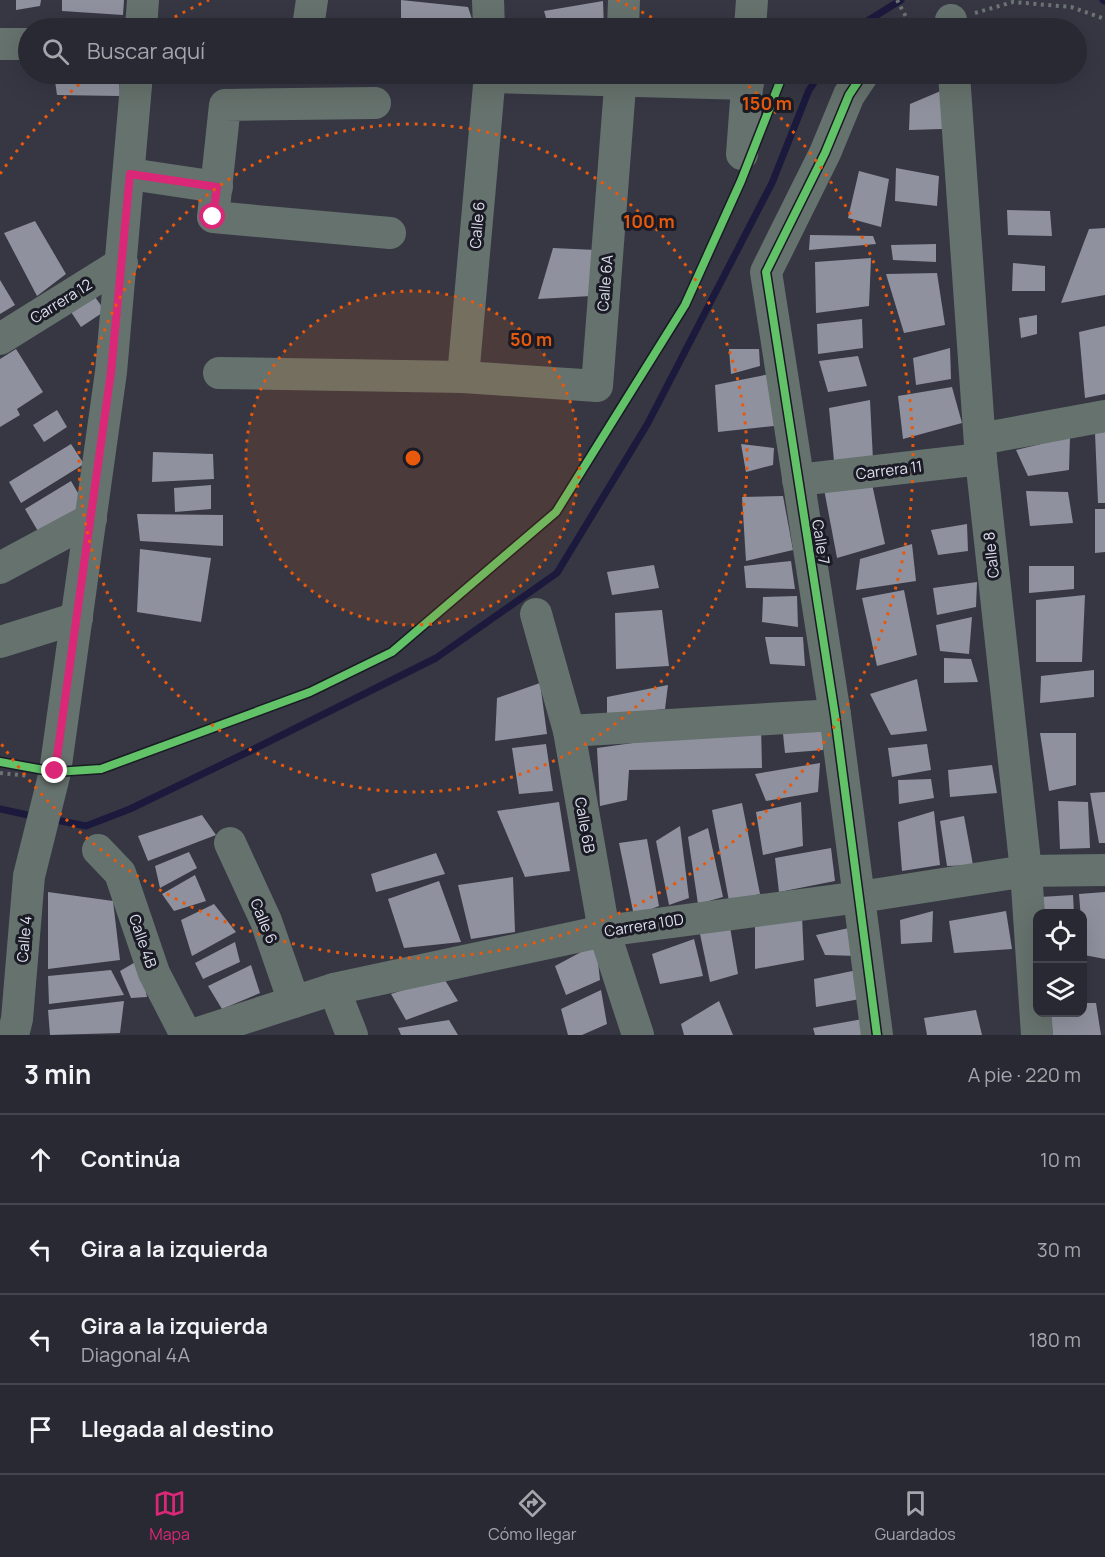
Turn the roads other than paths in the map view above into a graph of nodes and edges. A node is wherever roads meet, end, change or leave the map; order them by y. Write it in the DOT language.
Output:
graph roads {
  1 [pos="143,0"];
  2 [pos="488,0"];
  3 [pos="624,0"];
  4 [pos="752,0"];
  5 [pos="142,18"];
  6 [pos="489,18"];
  7 [pos="623,18"];
  8 [pos="751,18"];
  9 [pos="0,44"];
  10 [pos="18,44"];
  11 [pos="136,84"];
  12 [pos="489,84"];
  13 [pos="621,84"];
  14 [pos="748,84"];
  15 [pos="856,84"];
  16 [pos="955,84"];
  17 [pos="375,103"];
  18 [pos="742,154"];
  19 [pos="130,174"];
  20 [pos="217,187"];
  21 [pos="390,233"];
  22 [pos="122,263"];
  23 [pos="0,339"];
  24 [pos="219,373"];
  25 [pos="463,377"];
  26 [pos="1105,416"];
  27 [pos="980,449"];
  28 [pos="798,480"];
  29 [pos="91,519"];
  30 [pos="0,568"];
  31 [pos="536,614"];
  32 [pos="77,618"];
  33 [pos="0,642"];
  34 [pos="835,715"];
  35 [pos="568,732"];
  36 [pos="230,843"];
  37 [pos="98,850"];
  38 [pos="1105,870"];
  39 [pos="1026,871"];
  40 [pos="860,897"];
  41 [pos="604,931"];
  42 [pos="334,989"];
  43 [pos="294,1002"];
  44 [pos="10,1023"];
  45 [pos="186,1035"];
  46 [pos="192,1035"];
  47 [pos="352,1035"];
  48 [pos="638,1035"];
  49 [pos="877,1035"];
  50 [pos="1037,1035"];
  1 -- 5 [label="street"];
  2 -- 6 [label="street"];
  3 -- 7 [label="street"];
  4 -- 8 [label="street"];
  9 -- 10 [label="street"];
  11 -- 19 [label="street, Calle 4"];
  12 -- 25 [label="street, Calle 6"];
  13 -- 25 [label="street, Calle 6A"];
  14 -- 18 [label="street"];
  15 -- 28 [label="street, Calle 7"];
  16 -- 27 [label="street, Calle 8"];
  17 -- 20 [label="street"];
  19 -- 20 [label="street"];
  19 -- 22 [label="street, Calle 4"];
  20 -- 21 [label="street"];
  22 -- 23 [label="street, Carrera 12"];
  22 -- 29 [label="street, Calle 4"];
  24 -- 25 [label="street"];
  26 -- 27 [label="street, Carrera 11"];
  27 -- 28 [label="street, Carrera 11"];
  27 -- 39 [label="street, Calle 8"];
  28 -- 34 [label="street, Calle 7"];
  29 -- 30 [label="street"];
  29 -- 32 [label="street, Calle 4"];
  31 -- 35 [label="street, Calle 6B"];
  32 -- 33 [label="street"];
  32 -- 44 [label="street, Calle 4"];
  34 -- 35 [label="street"];
  34 -- 40 [label="street, Calle 7"];
  35 -- 41 [label="street, Calle 6B"];
  36 -- 43 [label="street, Calle 6"];
  37 -- 45 [label="street, Calle 4B"];
  38 -- 39 [label="street, Carrera 10D"];
  39 -- 40 [label="street, Carrera 10D"];
  39 -- 50 [label="street, Calle 8"];
  40 -- 41 [label="street, Carrera 10D"];
  40 -- 49 [label="street, Calle 7"];
  41 -- 42 [label="street, Carrera 10D"];
  41 -- 48 [label="street, Calle 6B"];
  42 -- 43 [label="street, Carrera 10D"];
  42 -- 47 [label="street"];
  43 -- 46 [label="street, Carrera 10D"];
}
